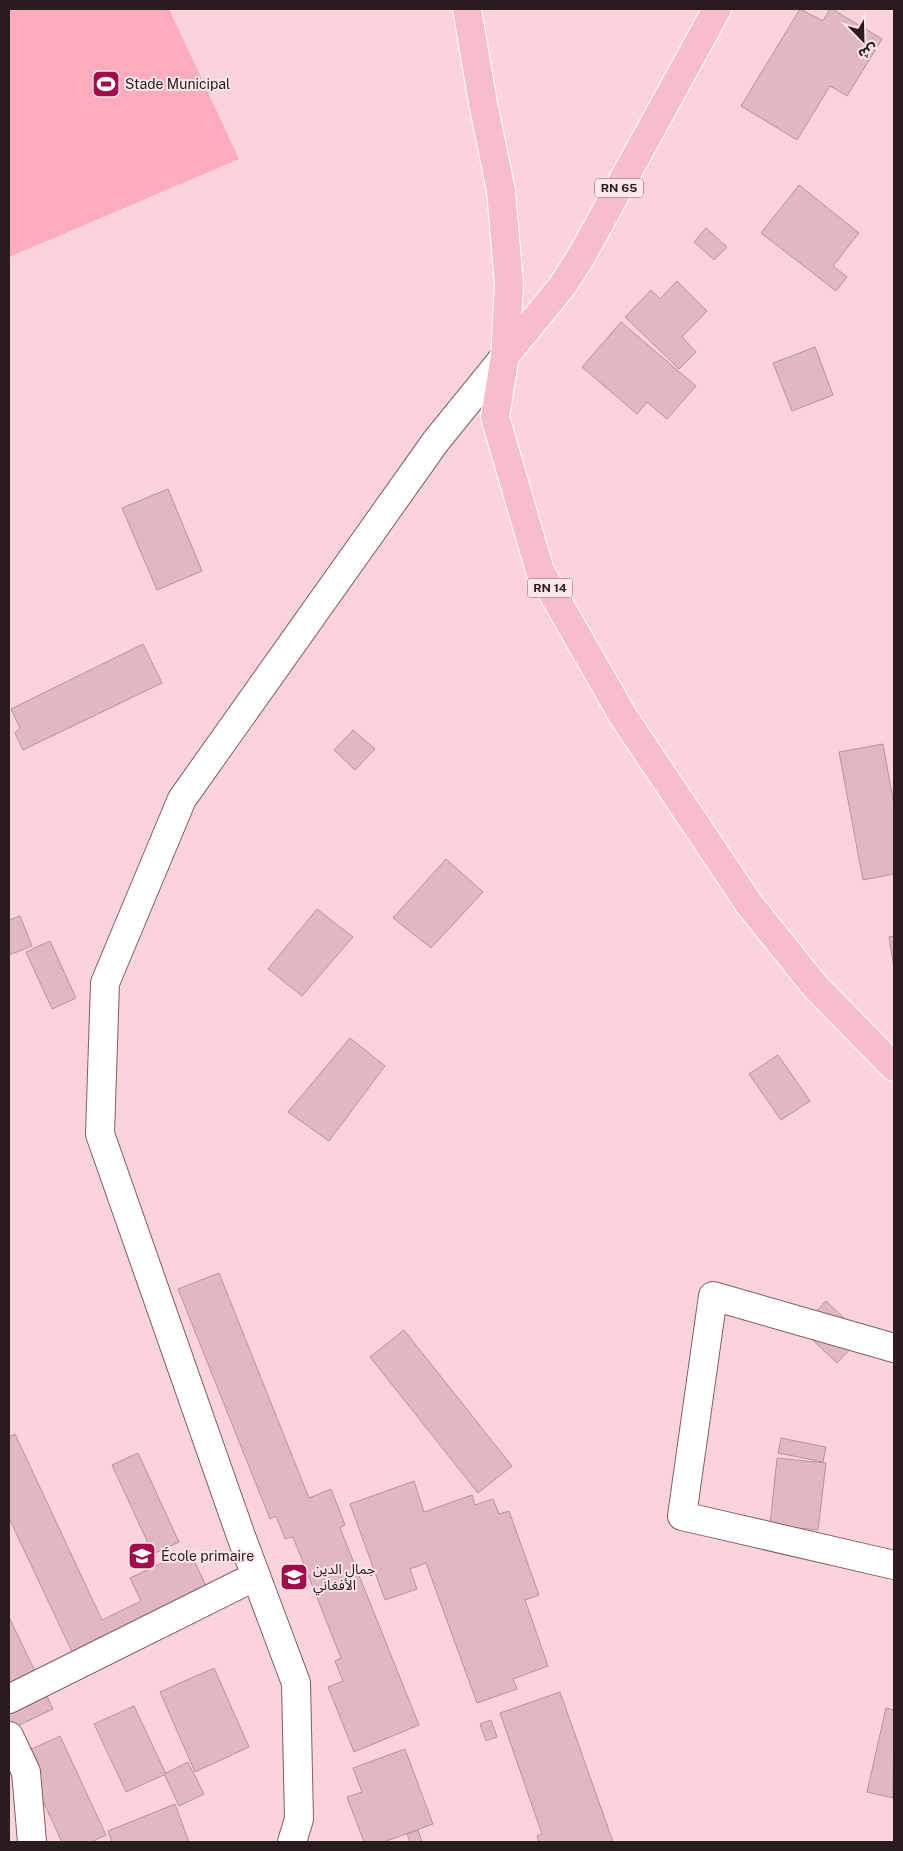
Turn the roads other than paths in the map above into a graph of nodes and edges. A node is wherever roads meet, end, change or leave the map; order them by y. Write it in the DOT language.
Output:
graph roads {
  1 [pos="467,9"];
  2 [pos="716,9"];
  3 [pos="505,356"];
  4 [pos="894,1067"];
  5 [pos="894,1348"];
  6 [pos="894,1565"];
  7 [pos="256,1576"];
  8 [pos="9,1699"];
  9 [pos="9,1736"];
  10 [pos="32,1842"];
  11 [pos="292,1842"];
  1 -- 3 [label="main road, RN 14"];
  2 -- 3 [label="main road, RN 65"];
  3 -- 4 [label="main road, RN 14"];
  3 -- 7 [label="street"];
  5 -- 6 [label="street"];
  7 -- 8 [label="street"];
  7 -- 11 [label="street"];
  9 -- 10 [label="street"];
}
